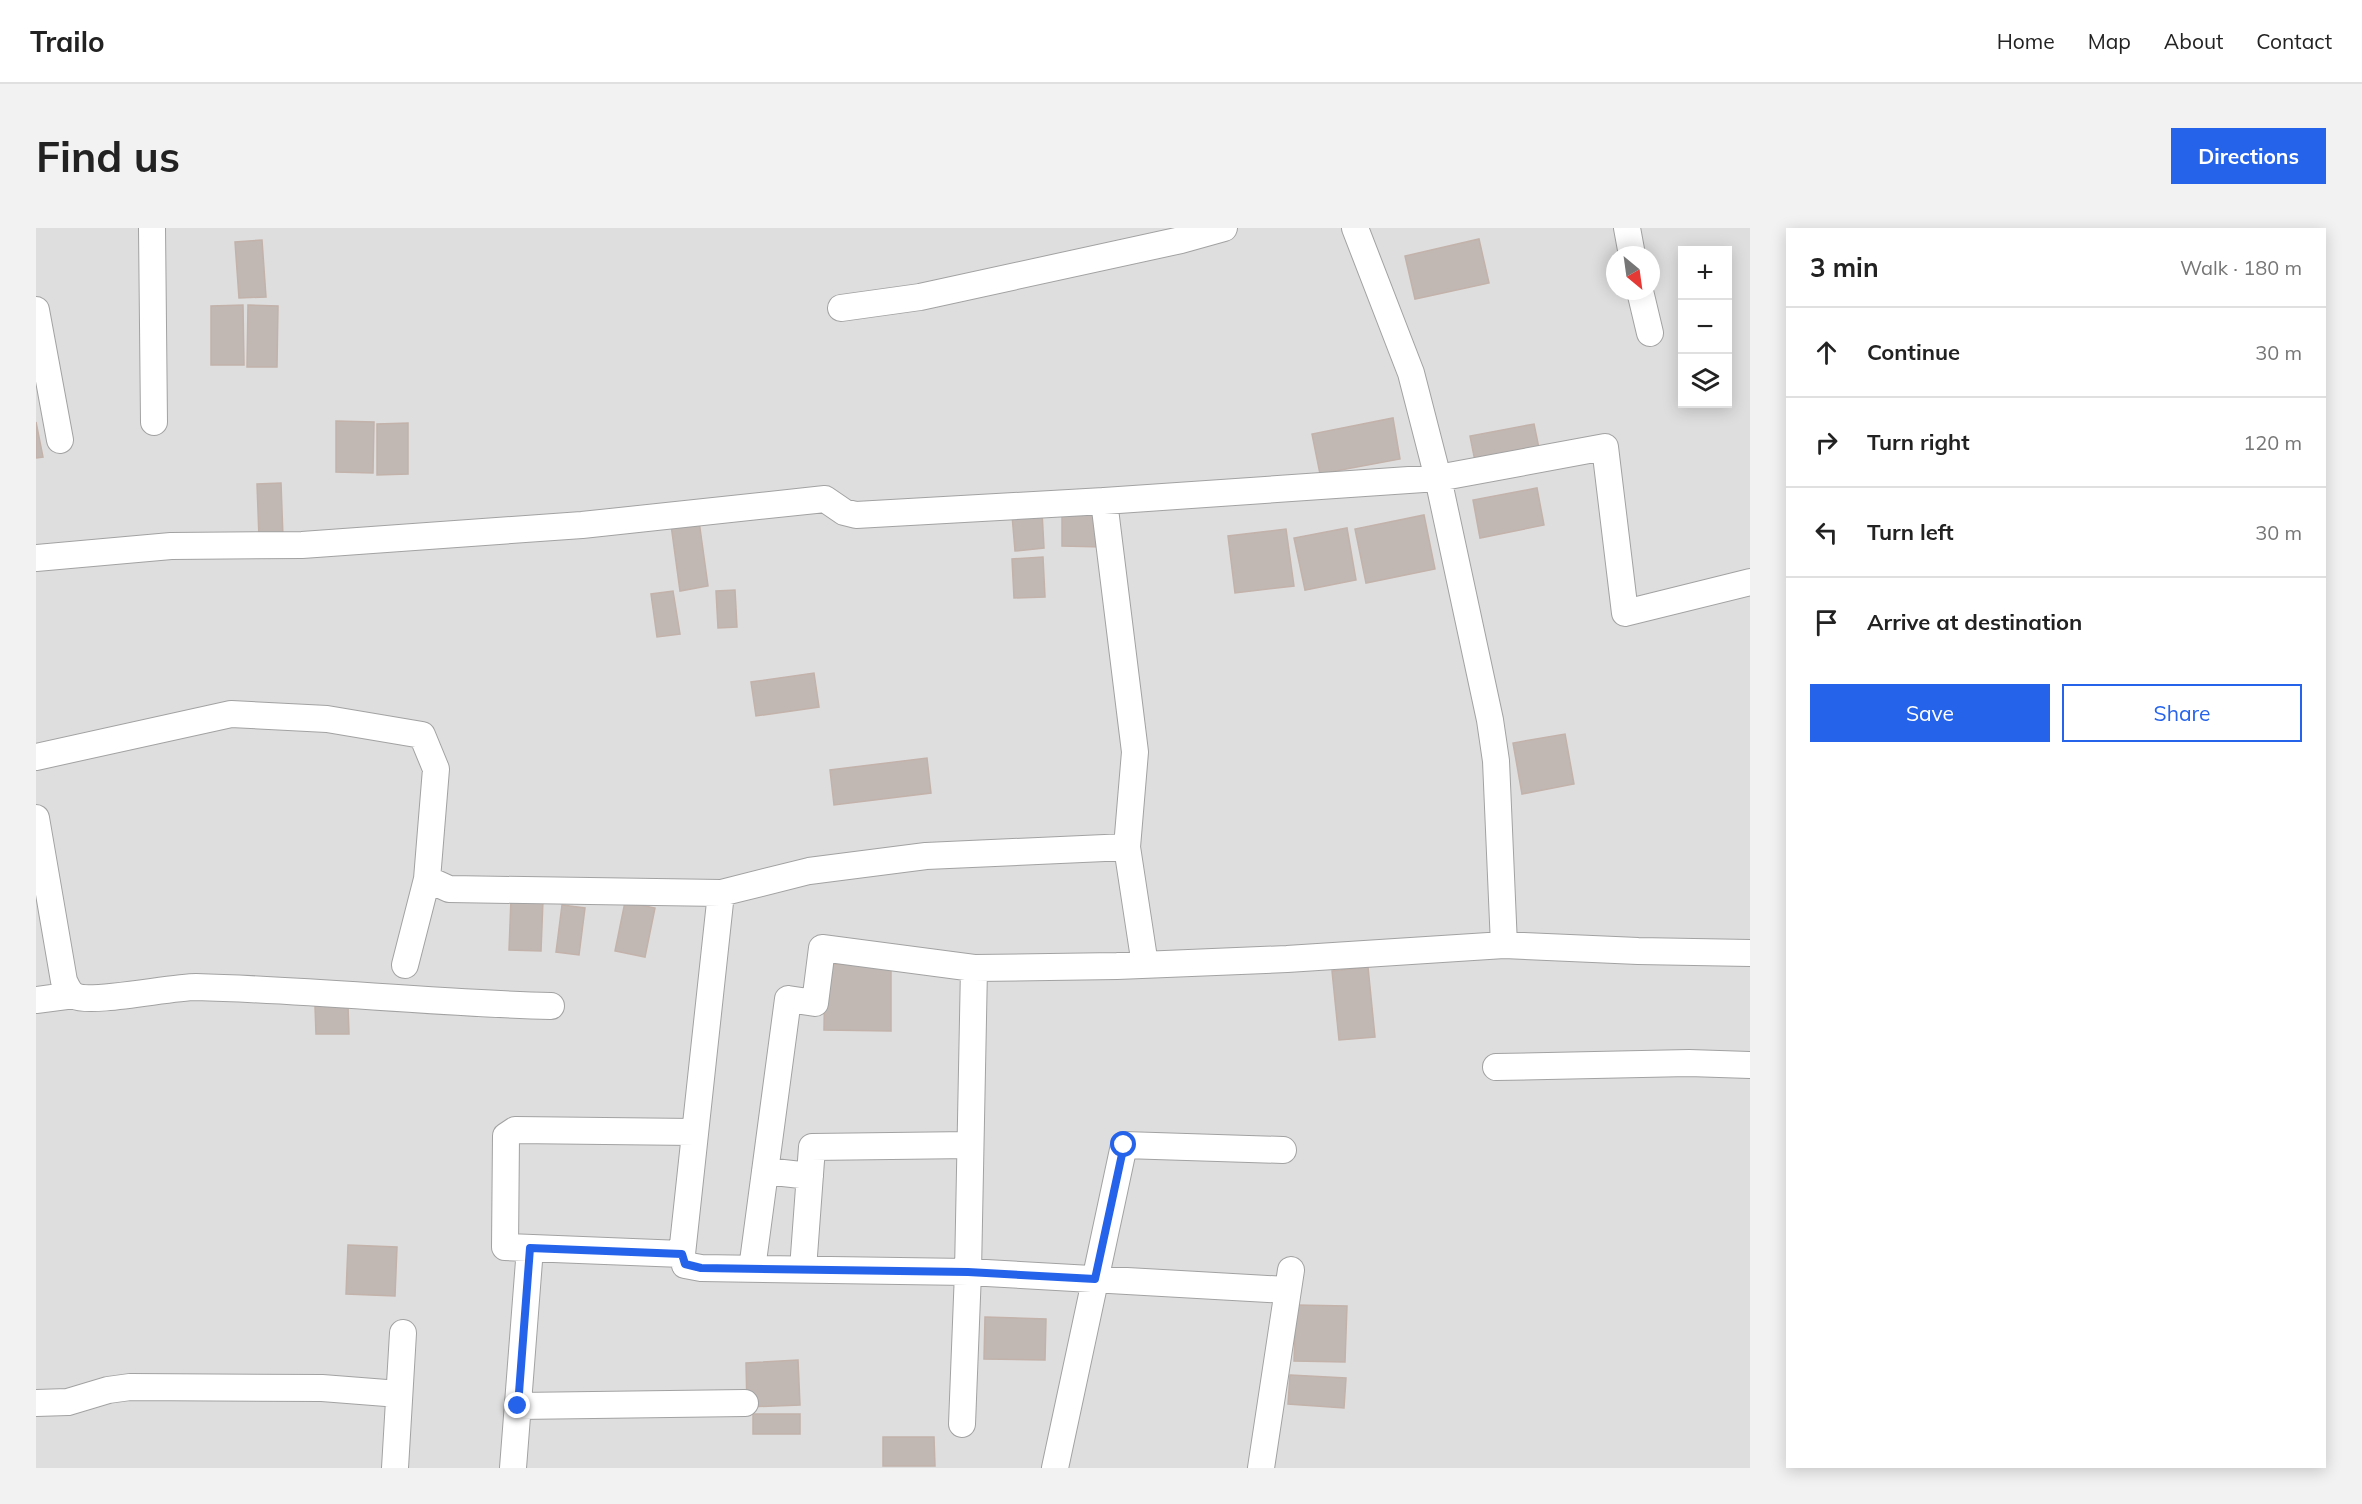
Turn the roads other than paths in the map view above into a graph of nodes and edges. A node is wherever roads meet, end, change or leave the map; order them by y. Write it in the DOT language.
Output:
graph roads {
  1 [pos="152,228"];
  2 [pos="1224,228"];
  3 [pos="1355,228"];
  4 [pos="1627,228"];
  5 [pos="1630,246"];
  6 [pos="1642,300"];
  7 [pos="841,308"];
  8 [pos="36,310"];
  9 [pos="1650,333"];
  10 [pos="154,422"];
  11 [pos="60,440"];
  12 [pos="1438,478"];
  13 [pos="1104,501"];
  14 [pos="36,558"];
  15 [pos="1750,582"];
  16 [pos="36,757"];
  17 [pos="36,818"];
  18 [pos="1127,847"];
  19 [pos="427,879"];
  20 [pos="721,893"];
  21 [pos="1504,945"];
  22 [pos="1750,952"];
  23 [pos="405,965"];
  24 [pos="1145,965"];
  25 [pos="974,968"];
  26 [pos="74,995"];
  27 [pos="36,1000"];
  28 [pos="550,1006"];
  29 [pos="1750,1065"];
  30 [pos="1496,1067"];
  31 [pos="694,1132"];
  32 [pos="970,1145"];
  33 [pos="1283,1150"];
  34 [pos="765,1171"];
  35 [pos="810,1176"];
  36 [pos="530,1248"];
  37 [pos="682,1254"];
  38 [pos="752,1269"];
  39 [pos="803,1269"];
  40 [pos="968,1272"];
  41 [pos="1095,1279"];
  42 [pos="403,1333"];
  43 [pos="399,1394"];
  44 [pos="36,1403"];
  45 [pos="745,1403"];
  46 [pos="518,1406"];
  47 [pos="962,1424"];
  48 [pos="395,1468"];
  49 [pos="513,1468"];
  50 [pos="1055,1468"];
  51 [pos="1261,1468"];
  1 -- 10 [label="street"];
  2 -- 7 [label="street"];
  3 -- 12 [label="street"];
  4 -- 5 [label="street"];
  6 -- 9 [label="street"];
  8 -- 11 [label="street"];
  12 -- 13 [label="street"];
  12 -- 15 [label="street"];
  12 -- 21 [label="street"];
  13 -- 14 [label="street"];
  13 -- 18 [label="street"];
  16 -- 19 [label="street"];
  17 -- 26 [label="street"];
  18 -- 20 [label="street"];
  18 -- 24 [label="street"];
  19 -- 20 [label="street"];
  19 -- 23 [label="street"];
  20 -- 31 [label="street"];
  21 -- 22 [label="street"];
  21 -- 24 [label="street"];
  24 -- 25 [label="street"];
  25 -- 32 [label="street"];
  25 -- 34 [label="street"];
  26 -- 27 [label="street"];
  26 -- 28 [label="street"];
  29 -- 30 [label="street"];
  31 -- 36 [label="street"];
  31 -- 37 [label="street"];
  32 -- 35 [label="street"];
  32 -- 40 [label="street"];
  33 -- 41 [label="street"];
  34 -- 35 [label="street"];
  34 -- 38 [label="street"];
  35 -- 39 [label="street"];
  36 -- 37 [label="street"];
  36 -- 46 [label="street"];
  37 -- 38 [label="street"];
  38 -- 39 [label="street"];
  39 -- 40 [label="street"];
  40 -- 41 [label="street"];
  40 -- 47 [label="street"];
  41 -- 50 [label="street"];
  41 -- 51 [label="street"];
  42 -- 43 [label="street"];
  43 -- 44 [label="street"];
  43 -- 48 [label="street"];
  45 -- 46 [label="street"];
  46 -- 49 [label="street"];
}
